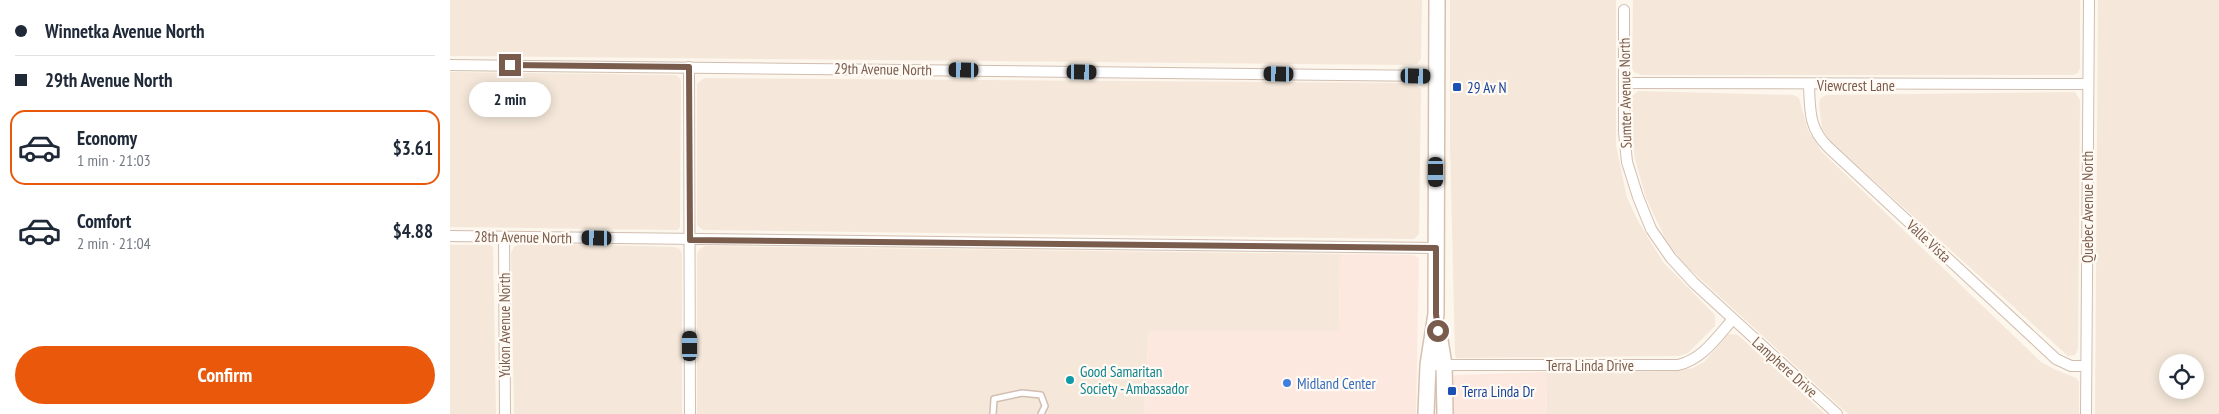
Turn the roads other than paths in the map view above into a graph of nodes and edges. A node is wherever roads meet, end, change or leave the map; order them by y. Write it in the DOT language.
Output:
graph roads {
  1 [pos="1437,0"];
  2 [pos="2088,0"];
  3 [pos="1624,4"];
  4 [pos="450,65"];
  5 [pos="689,67"];
  6 [pos="1436,76"];
  7 [pos="1624,83"];
  8 [pos="2088,84"];
  9 [pos="1810,85"];
  10 [pos="450,236"];
  11 [pos="504,237"];
  12 [pos="690,240"];
  13 [pos="1436,248"];
  14 [pos="1436,314"];
  15 [pos="1733,319"];
  16 [pos="1428,365"];
  17 [pos="1444,365"];
  18 [pos="2086,366"];
  19 [pos="505,414"];
  20 [pos="690,414"];
  21 [pos="993,414"];
  22 [pos="1041,414"];
  23 [pos="1426,414"];
  24 [pos="1445,414"];
  25 [pos="1837,414"];
  26 [pos="2086,414"];
  1 -- 6 [label="main road"];
  2 -- 8 [label="street, Quebec Avenue North"];
  3 -- 7 [label="street, Sumter Avenue North"];
  4 -- 5 [label="street, 29th Avenue North"];
  5 -- 6 [label="street, 29th Avenue North"];
  5 -- 12 [label="street"];
  6 -- 13 [label="main road"];
  7 -- 9 [label="street, Viewcrest Lane"];
  7 -- 15 [label="street, Sumter Avenue North"];
  8 -- 9 [label="street, Viewcrest Lane"];
  8 -- 18 [label="street, Quebec Avenue North"];
  9 -- 18 [label="street, Valle Vista"];
  10 -- 11 [label="street, 28th Avenue North"];
  11 -- 12 [label="street, 28th Avenue North"];
  11 -- 19 [label="street, Yukon Avenue North"];
  12 -- 13 [label="street, 28th Avenue North"];
  12 -- 20 [label="street"];
  13 -- 14 [label="main road"];
  14 -- 16 [label="main road"];
  14 -- 17 [label="main road"];
  15 -- 17 [label="street, Terra Linda Drive"];
  15 -- 25 [label="street, Lamphere Drive"];
  16 -- 17 [label="street, Terra Linda Drive"];
  16 -- 23 [label="main road"];
  17 -- 24 [label="main road"];
  18 -- 26 [label="street, Quebec Avenue North"];
  21 -- 22 [label="lane"];
}
